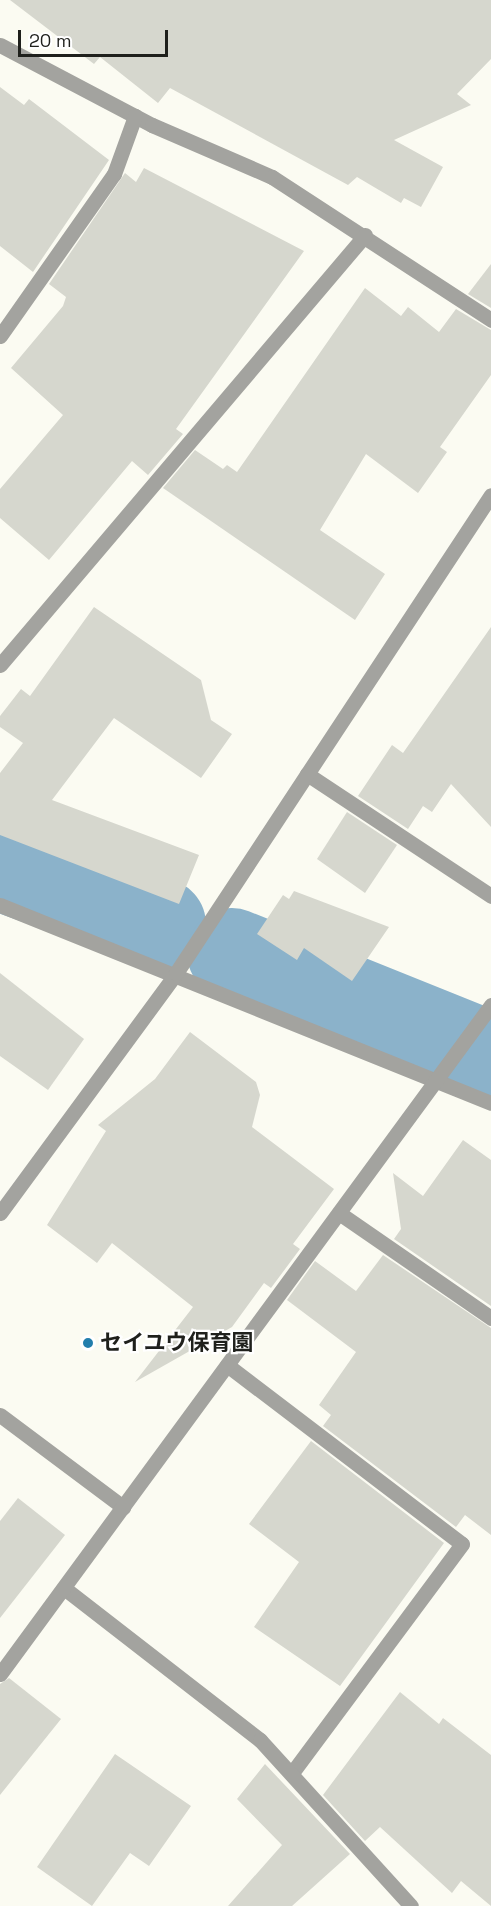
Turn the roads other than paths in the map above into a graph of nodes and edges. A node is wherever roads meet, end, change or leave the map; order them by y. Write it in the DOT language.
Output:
graph roads {
  1 [pos="0,45"];
  2 [pos="135,116"];
  3 [pos="365,235"];
  4 [pos="491,320"];
  5 [pos="0,336"];
  6 [pos="491,495"];
  7 [pos="0,665"];
  8 [pos="307,774"];
  9 [pos="491,896"];
  10 [pos="0,905"];
  11 [pos="176,973"];
  12 [pos="491,1005"];
  13 [pos="438,1079"];
  14 [pos="491,1103"];
  15 [pos="0,1213"];
  16 [pos="339,1213"];
  17 [pos="491,1317"];
  18 [pos="227,1365"];
  19 [pos="0,1414"];
  20 [pos="123,1507"];
  21 [pos="64,1588"];
  22 [pos="0,1674"];
  23 [pos="292,1773"];
  24 [pos="411,1906"];
  1 -- 2 [label="street"];
  2 -- 3 [label="street"];
  2 -- 5 [label="street"];
  3 -- 4 [label="street"];
  3 -- 7 [label="street"];
  6 -- 8 [label="street"];
  8 -- 9 [label="street"];
  8 -- 11 [label="street"];
  10 -- 11 [label="street"];
  11 -- 13 [label="street"];
  11 -- 15 [label="street"];
  12 -- 13 [label="street"];
  13 -- 14 [label="street"];
  13 -- 16 [label="street"];
  16 -- 17 [label="street"];
  16 -- 18 [label="street"];
  18 -- 20 [label="street"];
  18 -- 23 [label="street"];
  19 -- 20 [label="street"];
  20 -- 21 [label="street"];
  21 -- 22 [label="street"];
  21 -- 23 [label="street"];
  23 -- 24 [label="street"];
}
